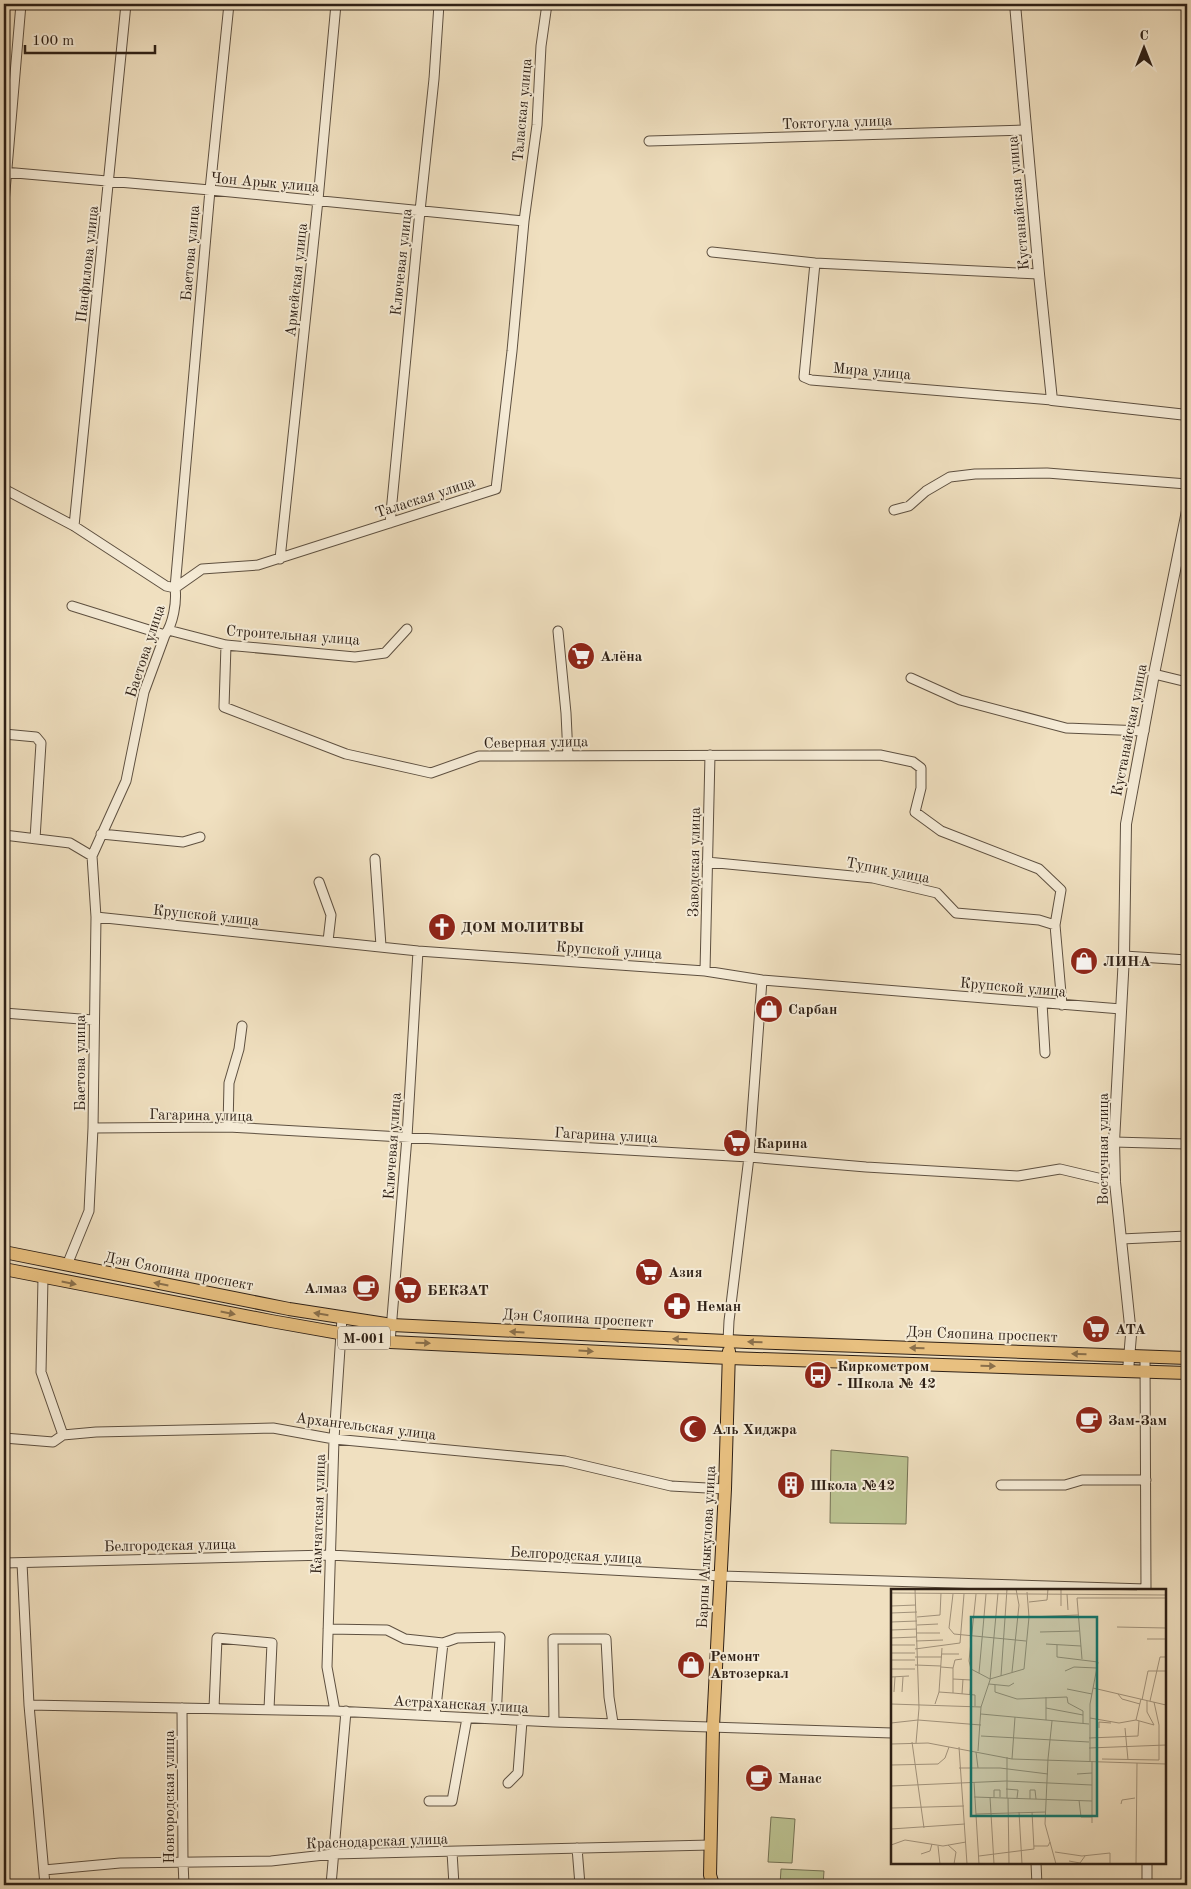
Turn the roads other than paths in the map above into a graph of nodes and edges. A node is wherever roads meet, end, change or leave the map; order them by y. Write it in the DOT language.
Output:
graph roads {
  1 [pos="21,4"];
  2 [pos="126,4"];
  3 [pos="229,4"];
  4 [pos="336,4"];
  5 [pos="439,4"];
  6 [pos="547,4"];
  7 [pos="1015,4"];
  8 [pos="1026,130"];
  9 [pos="649,141"];
  10 [pos="6,172"];
  11 [pos="109,182"];
  12 [pos="210,190"];
  13 [pos="318,200"];
  14 [pos="4,203"];
  15 [pos="420,211"];
  16 [pos="524,221"];
  17 [pos="712,252"];
  18 [pos="815,263"];
  19 [pos="1038,274"];
  20 [pos="1052,400"];
  21 [pos="1187,415"];
  22 [pos="1187,484"];
  23 [pos="4,489"];
  24 [pos="894,510"];
  25 [pos="1187,511"];
  26 [pos="390,523"];
  27 [pos="74,526"];
  28 [pos="280,559"];
  29 [pos="174,588"];
  30 [pos="72,606"];
  31 [pos="407,629"];
  32 [pos="558,631"];
  33 [pos="166,633"];
  34 [pos="226,645"];
  35 [pos="1154,674"];
  36 [pos="912,678"];
  37 [pos="1187,682"];
  38 [pos="1144,731"];
  39 [pos="4,734"];
  40 [pos="710,755"];
  41 [pos="568,756"];
  42 [pos="101,834"];
  43 [pos="4,835"];
  44 [pos="200,837"];
  45 [pos="35,839"];
  46 [pos="92,856"];
  47 [pos="375,859"];
  48 [pos="707,862"];
  49 [pos="319,882"];
  50 [pos="96,917"];
  51 [pos="1056,925"];
  52 [pos="328,941"];
  53 [pos="381,946"];
  54 [pos="418,951"];
  55 [pos="1124,956"];
  56 [pos="1187,960"];
  57 [pos="706,971"];
  58 [pos="762,980"];
  59 [pos="1042,1003"];
  60 [pos="1062,1005"];
  61 [pos="1121,1009"];
  62 [pos="4,1013"];
  63 [pos="93,1020"];
  64 [pos="242,1026"];
  65 [pos="1045,1052"];
  66 [pos="228,1127"];
  67 [pos="93,1128"];
  68 [pos="407,1137"];
  69 [pos="1114,1142"];
  70 [pos="1187,1144"];
  71 [pos="749,1157"];
  72 [pos="1115,1182"];
  73 [pos="1187,1236"];
  74 [pos="1121,1239"];
  75 [pos="4,1252"];
  76 [pos="67,1265"];
  77 [pos="4,1270"];
  78 [pos="43,1278"];
  79 [pos="342,1318"];
  80 [pos="392,1325"];
  81 [pos="340,1334"];
  82 [pos="728,1341"];
  83 [pos="390,1342"];
  84 [pos="1128,1356"];
  85 [pos="1145,1356"];
  86 [pos="729,1358"];
  87 [pos="1187,1358"];
  88 [pos="1128,1371"];
  89 [pos="1145,1372"];
  90 [pos="1187,1373"];
  91 [pos="63,1435"];
  92 [pos="4,1438"];
  93 [pos="334,1439"];
  94 [pos="1146,1480"];
  95 [pos="1001,1485"];
  96 [pos="725,1489"];
  97 [pos="330,1555"];
  98 [pos="4,1563"];
  99 [pos="22,1563"];
  100 [pos="721,1576"];
  101 [pos="1116,1589"];
  102 [pos="1146,1589"];
  103 [pos="328,1629"];
  104 [pos="443,1643"];
  105 [pos="29,1706"];
  106 [pos="182,1708"];
  107 [pos="214,1708"];
  108 [pos="269,1709"];
  109 [pos="335,1711"];
  110 [pos="346,1711"];
  111 [pos="435,1716"];
  112 [pos="467,1718"];
  113 [pos="496,1719"];
  114 [pos="522,1721"];
  115 [pos="554,1722"];
  116 [pos="613,1723"];
  117 [pos="714,1727"];
  118 [pos="891,1733"];
  119 [pos="508,1783"];
  120 [pos="429,1801"];
  121 [pos="711,1846"];
  122 [pos="578,1848"];
  123 [pos="452,1852"];
  124 [pos="333,1854"];
  125 [pos="182,1862"];
  126 [pos="1036,1864"];
  127 [pos="1147,1864"];
  128 [pos="44,1870"];
  129 [pos="710,1882"];
  130 [pos="45,1885"];
  131 [pos="184,1885"];
  132 [pos="331,1885"];
  133 [pos="454,1885"];
  134 [pos="580,1885"];
  135 [pos="1036,1885"];
  136 [pos="1147,1885"];
  1 -- 10 [label="street"];
  2 -- 11 [label="street, Панфилова улица"];
  3 -- 12 [label="street, Баетова улица"];
  4 -- 13 [label="street, Армейская улица"];
  5 -- 15 [label="street, Ключевая улица"];
  6 -- 16 [label="street, Талаская улица"];
  7 -- 8 [label="street, Кустанайская улица"];
  8 -- 9 [label="street, Токтогула улица"];
  8 -- 19 [label="street, Кустанайская улица"];
  10 -- 11 [label="street, Чон Арык улица"];
  10 -- 14 [label="street"];
  11 -- 12 [label="street, Чон Арык улица"];
  11 -- 27 [label="street, Панфилова улица"];
  12 -- 13 [label="street, Чон Арык улица"];
  12 -- 29 [label="street, Баетова улица"];
  13 -- 15 [label="street, Чон Арык улица"];
  13 -- 28 [label="street, Армейская улица"];
  15 -- 16 [label="street, Чон Арык улица"];
  15 -- 26 [label="street, Ключевая улица"];
  16 -- 26 [label="street, Талаская улица"];
  17 -- 18 [label="street"];
  18 -- 19 [label="street"];
  18 -- 20 [label="street, Мира улица"];
  19 -- 20 [label="street, Кустанайская улица"];
  20 -- 21 [label="street"];
  22 -- 24 [label="street"];
  23 -- 27 [label="street"];
  25 -- 35 [label="street, Кустанайская улица"];
  26 -- 28 [label="street, Талаская улица"];
  27 -- 29 [label="street"];
  28 -- 29 [label="street, Талаская улица"];
  29 -- 33 [label="street, Баетова улица"];
  30 -- 33 [label="street, Строительная улица"];
  31 -- 34 [label="street, Строительная улица"];
  32 -- 41 [label="street"];
  33 -- 34 [label="street, Строительная улица"];
  33 -- 42 [label="street, Баетова улица"];
  34 -- 41 [label="street, Северная улица"];
  35 -- 37 [label="street"];
  35 -- 38 [label="street, Кустанайская улица"];
  36 -- 38 [label="street"];
  38 -- 55 [label="street, Кустанайская улица"];
  39 -- 45 [label="street"];
  40 -- 41 [label="street, Северная улица"];
  40 -- 48 [label="street, Заводская улица"];
  40 -- 51 [label="street, Северная улица"];
  42 -- 44 [label="street"];
  42 -- 46 [label="street, Баетова улица"];
  43 -- 45 [label="street"];
  45 -- 46 [label="street"];
  46 -- 50 [label="street, Баетова улица"];
  47 -- 53 [label="street"];
  48 -- 51 [label="street, Тупик улица"];
  48 -- 57 [label="street, Заводская улица"];
  49 -- 52 [label="street"];
  50 -- 52 [label="street, Крупской улица"];
  50 -- 63 [label="street, Баетова улица"];
  51 -- 60 [label="street"];
  52 -- 53 [label="street, Крупской улица"];
  53 -- 54 [label="street, Крупской улица"];
  54 -- 57 [label="street, Крупской улица"];
  54 -- 68 [label="street, Ключевая улица"];
  55 -- 56 [label="street"];
  55 -- 61 [label="street, Восточная улица"];
  57 -- 58 [label="street, Крупской улица"];
  58 -- 59 [label="street, Крупской улица"];
  58 -- 71 [label="street"];
  59 -- 60 [label="street, Крупской улица"];
  59 -- 65 [label="street"];
  60 -- 61 [label="street, Крупской улица"];
  61 -- 69 [label="street, Восточная улица"];
  62 -- 63 [label="street"];
  63 -- 67 [label="street, Баетова улица"];
  64 -- 66 [label="street"];
  66 -- 67 [label="street, Гагарина улица"];
  66 -- 68 [label="street, Гагарина улица"];
  67 -- 76 [label="street, Баетова улица"];
  68 -- 71 [label="street, Гагарина улица"];
  68 -- 80 [label="street, Ключевая улица"];
  69 -- 70 [label="street"];
  69 -- 72 [label="street, Восточная улица"];
  71 -- 72 [label="street, Гагарина улица"];
  71 -- 82 [label="street"];
  72 -- 74 [label="street, Восточная улица"];
  73 -- 74 [label="street"];
  74 -- 84 [label="street, Восточная улица"];
  75 -- 76 [label="main road, Дэн Сяопина проспект / M-001"];
  79 -- 76 [label="main road, Дэн Сяопина проспект / M-001, one-way"];
  77 -- 78 [label="main road, M-001"];
  78 -- 81 [label="main road, M-001, one-way"];
  78 -- 91 [label="street"];
  79 -- 80 [label="main road, Дэн Сяопина проспект / M-001"];
  79 -- 81 [label="street, Камчатская улица"];
  82 -- 80 [label="main road, Дэн Сяопина проспект / M-001, one-way"];
  80 -- 83 [label="street, Ключевая улица"];
  81 -- 83 [label="main road, M-001"];
  81 -- 93 [label="street, Камчатская улица"];
  84 -- 82 [label="main road, Дэн Сяопина проспект / M-001, one-way"];
  82 -- 86 [label="main road, Барпы Алыкулова улица"];
  83 -- 86 [label="main road, M-001, one-way"];
  84 -- 85 [label="main road, Дэн Сяопина проспект / M-001"];
  84 -- 88 [label="street, Восточная улица"];
  85 -- 87 [label="main road, Дэн Сяопина проспект / M-001"];
  85 -- 89 [label="street"];
  86 -- 88 [label="main road, M-001, one-way"];
  86 -- 96 [label="main road, Барпы Алыкулова улица"];
  88 -- 89 [label="main road, M-001"];
  89 -- 90 [label="main road, M-001"];
  89 -- 94 [label="street"];
  91 -- 92 [label="street, Архангельская улица"];
  91 -- 93 [label="street, Архангельская улица"];
  93 -- 96 [label="street, Архангельская улица"];
  93 -- 97 [label="street, Камчатская улица"];
  94 -- 95 [label="street"];
  94 -- 102 [label="street"];
  96 -- 100 [label="main road, Барпы Алыкулова улица"];
  97 -- 99 [label="street, Белгородская улица"];
  97 -- 100 [label="street, Белгородская улица"];
  97 -- 103 [label="street, Камчатская улица"];
  98 -- 99 [label="street, Белгородская улица"];
  99 -- 105 [label="street"];
  100 -- 101 [label="street, Белгородская улица"];
  100 -- 117 [label="main road, Барпы Алыкулова улица"];
  103 -- 104 [label="street"];
  103 -- 109 [label="street, Камчатская улица"];
  104 -- 111 [label="street"];
  104 -- 113 [label="street"];
  105 -- 106 [label="street, Астраханская улица"];
  105 -- 128 [label="street"];
  106 -- 107 [label="street, Астраханская улица"];
  106 -- 125 [label="street, Новгородская улица"];
  107 -- 108 [label="street, Астраханская улица"];
  107 -- 108 [label="street"];
  108 -- 109 [label="street, Астраханская улица"];
  109 -- 110 [label="street, Астраханская улица"];
  110 -- 111 [label="street, Астраханская улица"];
  110 -- 124 [label="street"];
  111 -- 112 [label="street, Астраханская улица"];
  112 -- 113 [label="street, Астраханская улица"];
  112 -- 120 [label="street"];
  113 -- 114 [label="street, Астраханская улица"];
  114 -- 115 [label="street, Астраханская улица"];
  114 -- 119 [label="street"];
  115 -- 116 [label="street, Астраханская улица"];
  115 -- 116 [label="street"];
  116 -- 117 [label="street, Астраханская улица"];
  117 -- 118 [label="street, Астраханская улица"];
  117 -- 121 [label="main road, Барпы Алыкулова улица"];
  121 -- 122 [label="street, Краснодарская улица"];
  121 -- 129 [label="main road, Барпы Алыкулова улица"];
  122 -- 123 [label="street, Краснодарская улица"];
  122 -- 134 [label="street"];
  123 -- 124 [label="street, Краснодарская улица"];
  123 -- 133 [label="street"];
  124 -- 125 [label="street, Краснодарская улица"];
  124 -- 132 [label="street"];
  125 -- 128 [label="street, Краснодарская улица"];
  125 -- 131 [label="street, Новгородская улица"];
  126 -- 135 [label="street"];
  127 -- 136 [label="street"];
  128 -- 130 [label="street"];
}
